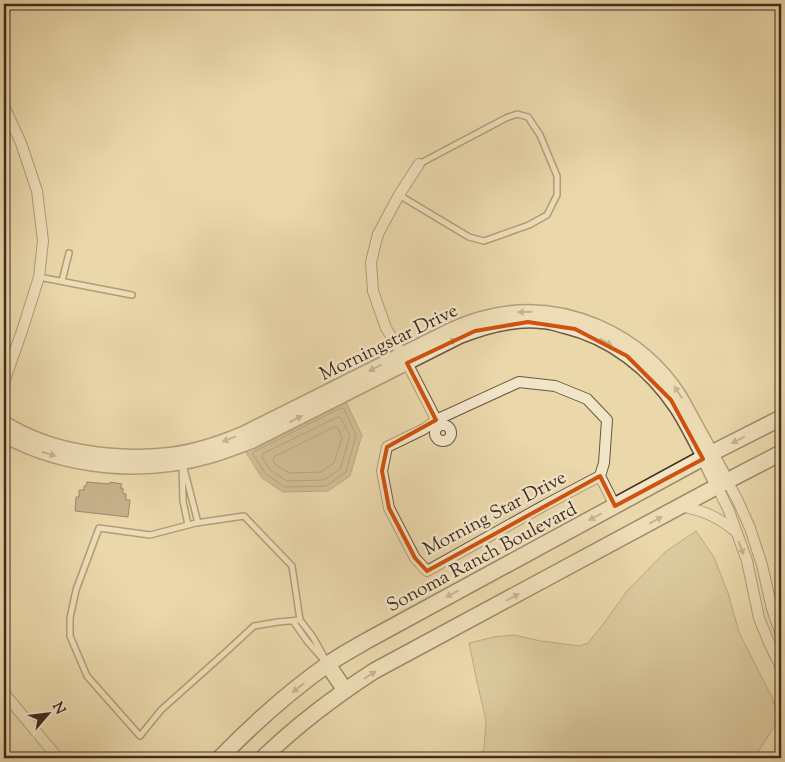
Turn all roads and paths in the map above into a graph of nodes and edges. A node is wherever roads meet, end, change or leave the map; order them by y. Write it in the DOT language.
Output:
graph roads {
  1 [pos="4,106"];
  2 [pos="419,164"];
  3 [pos="399,195"];
  4 [pos="69,253"];
  5 [pos="39,277"];
  6 [pos="62,281"];
  7 [pos="132,295"];
  8 [pos="404,359"];
  9 [pos="4,382"];
  10 [pos="781,418"];
  11 [pos="4,422"];
  12 [pos="438,423"];
  13 [pos="4,436"];
  14 [pos="781,453"];
  15 [pos="708,456"];
  16 [pos="181,458"];
  17 [pos="600,476"];
  18 [pos="722,484"];
  19 [pos="615,506"];
  20 [pos="682,506"];
  21 [pos="198,523"];
  22 [pos="188,525"];
  23 [pos="735,531"];
  24 [pos="762,565"];
  25 [pos="748,568"];
  26 [pos="300,620"];
  27 [pos="293,621"];
  28 [pos="781,635"];
  29 [pos="328,665"];
  30 [pos="781,667"];
  31 [pos="345,690"];
  32 [pos="4,692"];
  33 [pos="781,750"];
  34 [pos="58,758"];
  35 [pos="220,758"];
  36 [pos="263,758"];
  37 [pos="779,758"];
  1 -- 5 [label="street"];
  2 -- 3 [label="street"];
  2 -- 3 [label="lane"];
  3 -- 8 [label="street"];
  4 -- 6 [label="lane"];
  5 -- 6 [label="lane"];
  5 -- 9 [label="street"];
  6 -- 7 [label="lane"];
  8 -- 12 [label="street"];
  8 -- 15 [label="street, Morningstar Drive"];
  8 -- 16 [label="street, Morningstar Drive"];
  10 -- 15 [label="main road, Sonoma Ranch Boulevard, one-way"];
  11 -- 16 [label="street, Morningstar Drive"];
  12 -- 17 [label="street"];
  12 -- 17 [label="street, Morning Star Drive"];
  13 -- 16 [label="street, Morningstar Drive, one-way"];
  14 -- 18 [label="main road"];
  15 -- 18 [label="street, Morningstar Drive"];
  15 -- 19 [label="main road, Sonoma Ranch Boulevard"];
  16 -- 21 [label="lane"];
  16 -- 22 [label="lane"];
  17 -- 19 [label="street"];
  18 -- 20 [label="main road"];
  18 -- 23 [label="street"];
  18 -- 24 [label="street"];
  19 -- 29 [label="main road, Sonoma Ranch Boulevard, one-way"];
  20 -- 23 [label="street"];
  31 -- 20 [label="main road, one-way"];
  21 -- 22 [label="lane"];
  21 -- 26 [label="lane"];
  22 -- 27 [label="lane"];
  23 -- 25 [label="street, one-way"];
  24 -- 25 [label="lane"];
  24 -- 28 [label="street"];
  25 -- 30 [label="street"];
  26 -- 27 [label="lane"];
  26 -- 29 [label="lane"];
  27 -- 29 [label="lane"];
  29 -- 31 [label="main road"];
  29 -- 35 [label="main road, Sonoma Ranch Boulevard, one-way"];
  31 -- 36 [label="main road"];
  32 -- 34 [label="street"];
  33 -- 37 [label="lane"];
}
